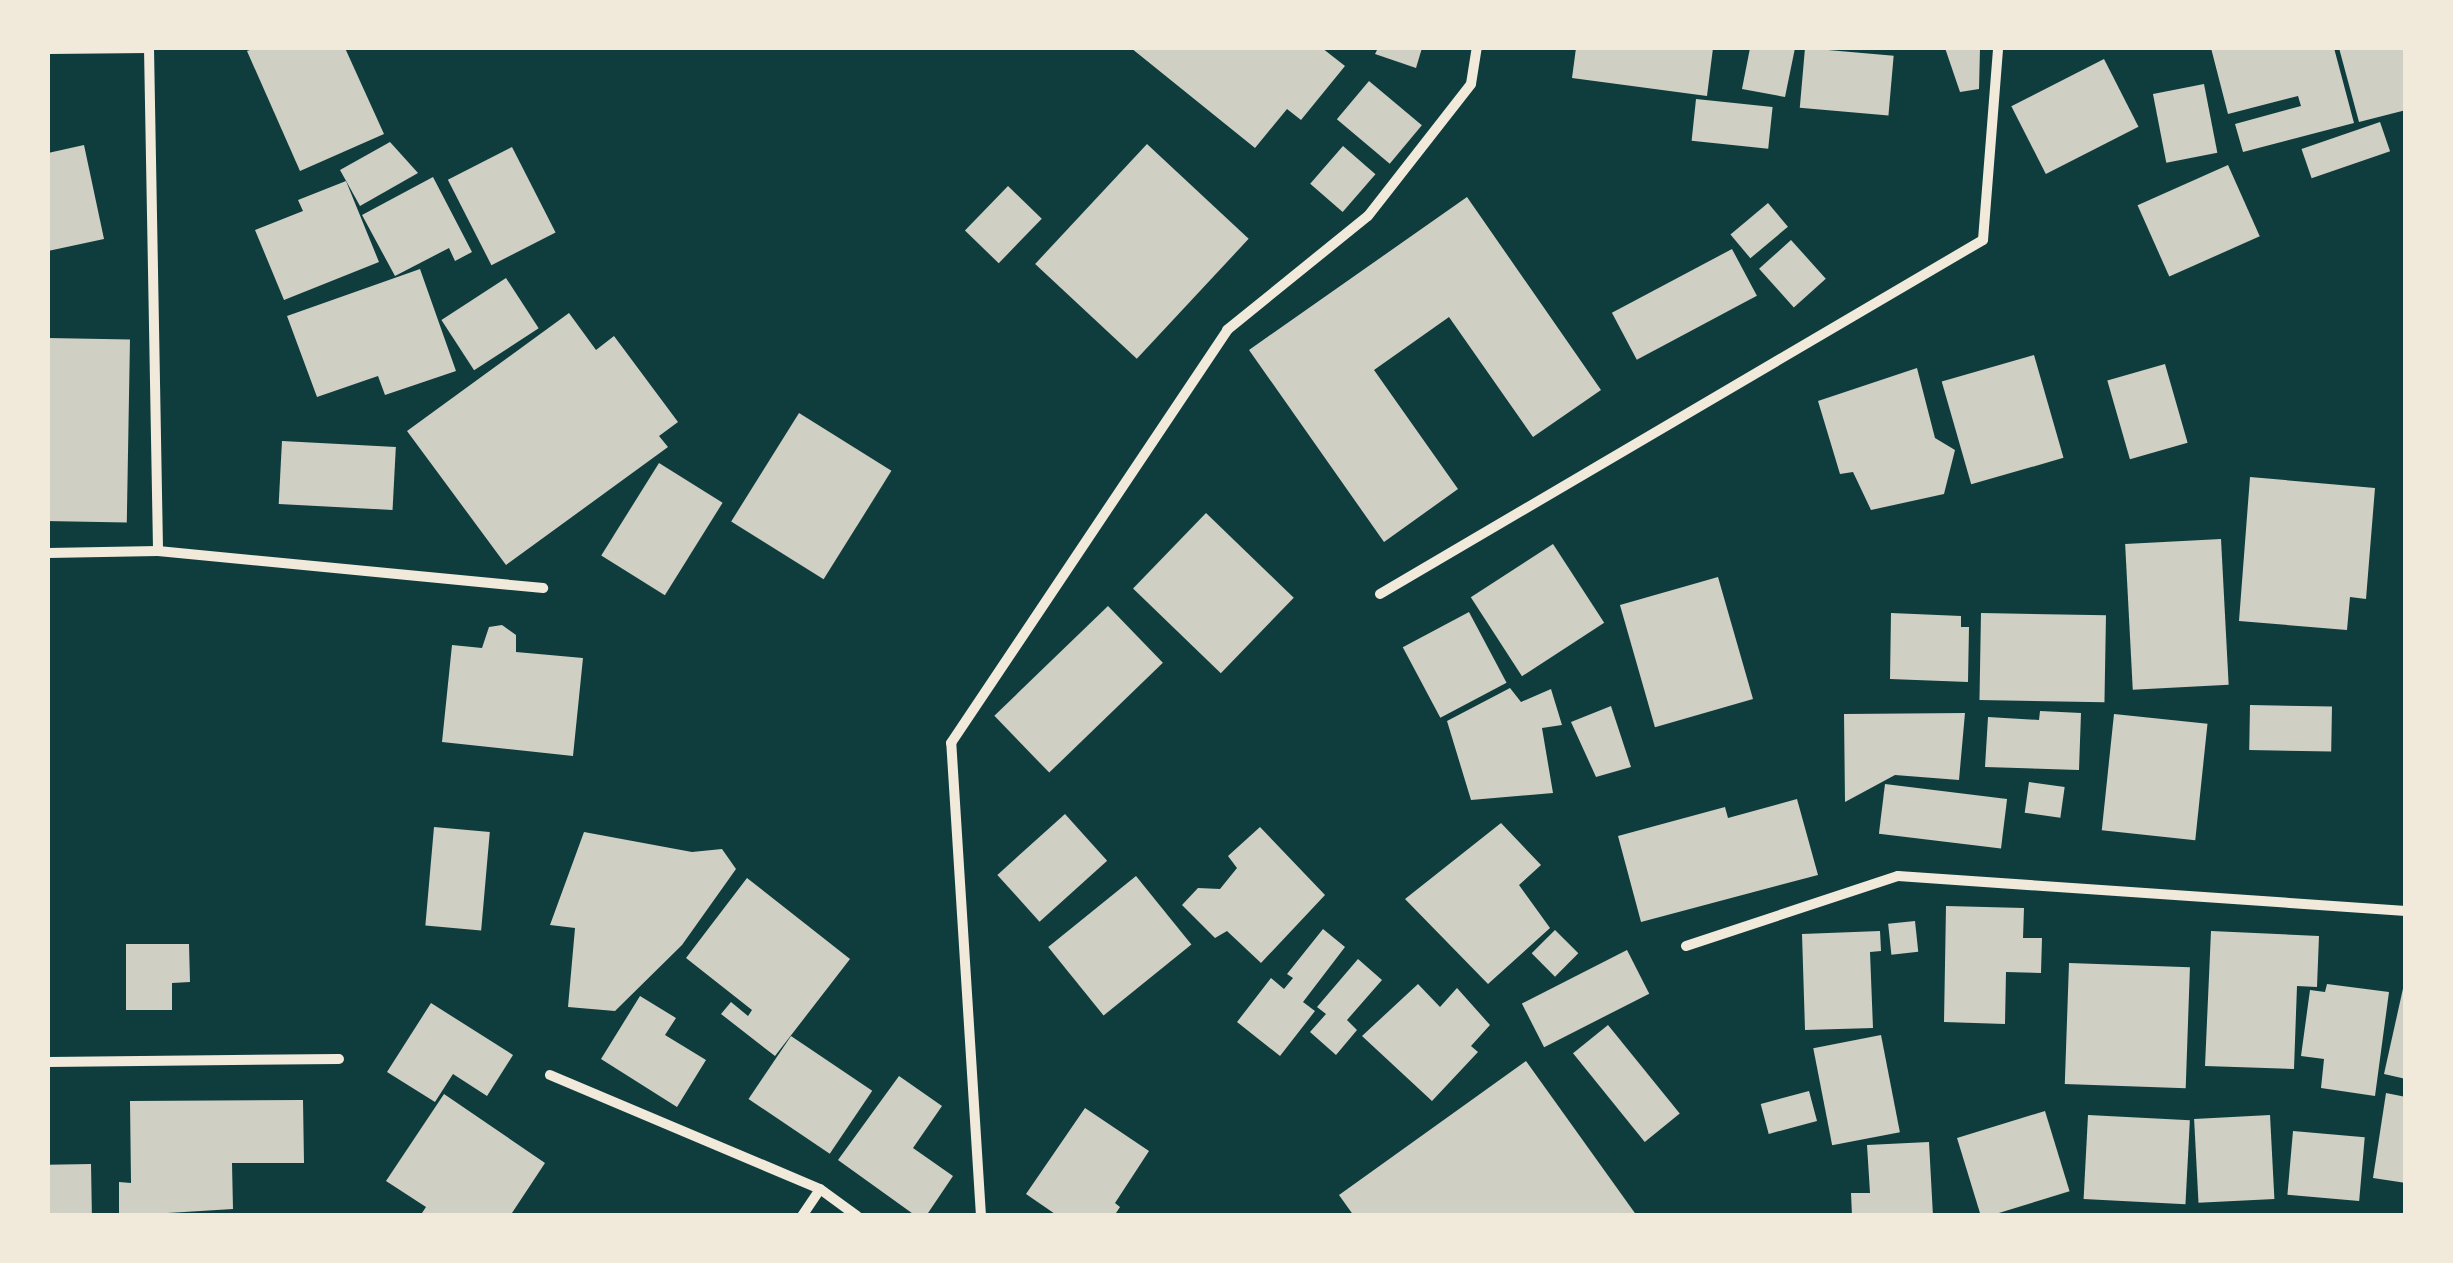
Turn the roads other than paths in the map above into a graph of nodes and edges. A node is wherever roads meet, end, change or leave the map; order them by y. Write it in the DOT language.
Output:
graph roads {
  1 [pos="150,48"];
  2 [pos="1477,48"];
  3 [pos="1998,48"];
  4 [pos="48,49"];
  5 [pos="158,551"];
  6 [pos="48,553"];
  7 [pos="543,588"];
  8 [pos="1380,594"];
  9 [pos="2406,911"];
  10 [pos="1686,946"];
  11 [pos="339,1059"];
  12 [pos="48,1062"];
  13 [pos="550,1076"];
  14 [pos="820,1189"];
  15 [pos="802,1216"];
  16 [pos="857,1216"];
  17 [pos="981,1216"];
  1 -- 4 [label="street"];
  1 -- 5 [label="street"];
  2 -- 17 [label="street"];
  3 -- 8 [label="street"];
  5 -- 6 [label="street"];
  5 -- 7 [label="street"];
  9 -- 10 [label="street"];
  11 -- 12 [label="street"];
  13 -- 14 [label="street"];
  14 -- 15 [label="street"];
  14 -- 16 [label="street"];
}
